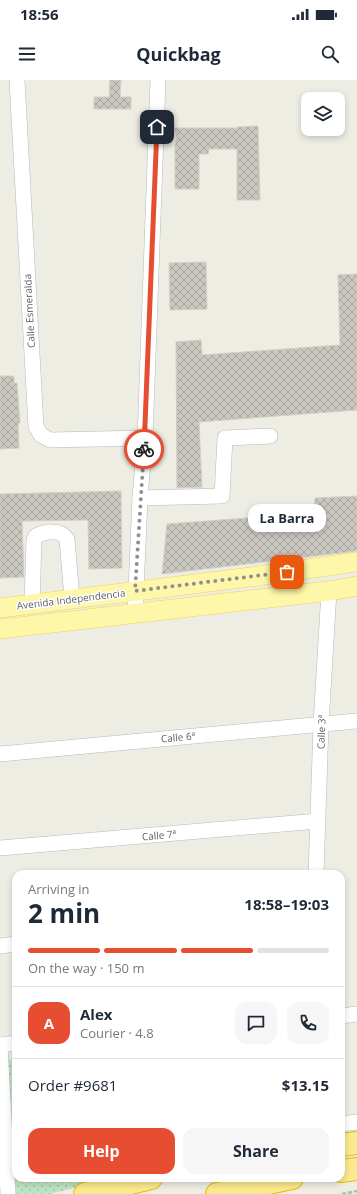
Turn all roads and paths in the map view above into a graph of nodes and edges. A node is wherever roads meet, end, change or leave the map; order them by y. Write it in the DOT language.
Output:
graph roads {
  1 [pos="17,80"];
  2 [pos="158,80"];
  3 [pos="270,436"];
  4 [pos="145,438"];
  5 [pos="140,498"];
  6 [pos="357,562"];
  7 [pos="357,586"];
  8 [pos="135,591"];
  9 [pos="329,591"];
  10 [pos="72,599"];
  11 [pos="32,604"];
  12 [pos="0,608"];
  13 [pos="135,614"];
  14 [pos="0,629"];
  15 [pos="357,720"];
  16 [pos="322,724"];
  17 [pos="0,754"];
  18 [pos="318,821"];
  19 [pos="0,848"];
  20 [pos="316,870"];
  21 [pos="12,944"];
  22 [pos="0,946"];
  23 [pos="357,1014"];
  24 [pos="345,1016"];
  25 [pos="12,1044"];
  26 [pos="0,1045"];
  27 [pos="357,1122"];
  28 [pos="345,1124"];
  29 [pos="357,1143"];
  30 [pos="345,1144"];
  31 [pos="357,1169"];
  32 [pos="345,1170"];
  33 [pos="134,1182"];
  34 [pos="273,1182"];
  35 [pos="357,1192"];
  36 [pos="8,1194"];
  37 [pos="85,1194"];
  38 [pos="217,1194"];
  39 [pos="342,1194"];
  1 -- 4 [label="street, Calle Esmeralda"];
  2 -- 4 [label="street"];
  3 -- 5 [label="street"];
  4 -- 5 [label="street"];
  5 -- 8 [label="street"];
  6 -- 8 [label="main road, Avenida Independencia"];
  7 -- 9 [label="main road"];
  8 -- 10 [label="main road, Avenida Independencia"];
  8 -- 13 [label="street"];
  9 -- 13 [label="main road"];
  9 -- 16 [label="street, Calle 3ª"];
  10 -- 11 [label="main road, Avenida Independencia"];
  10 -- 11 [label="street"];
  11 -- 12 [label="main road, Avenida Independencia"];
  13 -- 14 [label="main road"];
  15 -- 16 [label="street, Calle 6ª"];
  16 -- 17 [label="street, Calle 6ª"];
  16 -- 18 [label="street, Calle 3ª"];
  18 -- 19 [label="street, Calle 7ª"];
  18 -- 20 [label="street, Calle 3ª"];
  21 -- 22 [label="street"];
  23 -- 24 [label="street"];
  25 -- 26 [label="street"];
  26 -- 36 [label="street"];
  27 -- 28 [label="street"];
  29 -- 30 [label="highway"];
  31 -- 32 [label="highway"];
  33 -- 37 [label="highway"];
  34 -- 38 [label="highway"];
  35 -- 39 [label="path"];
}
